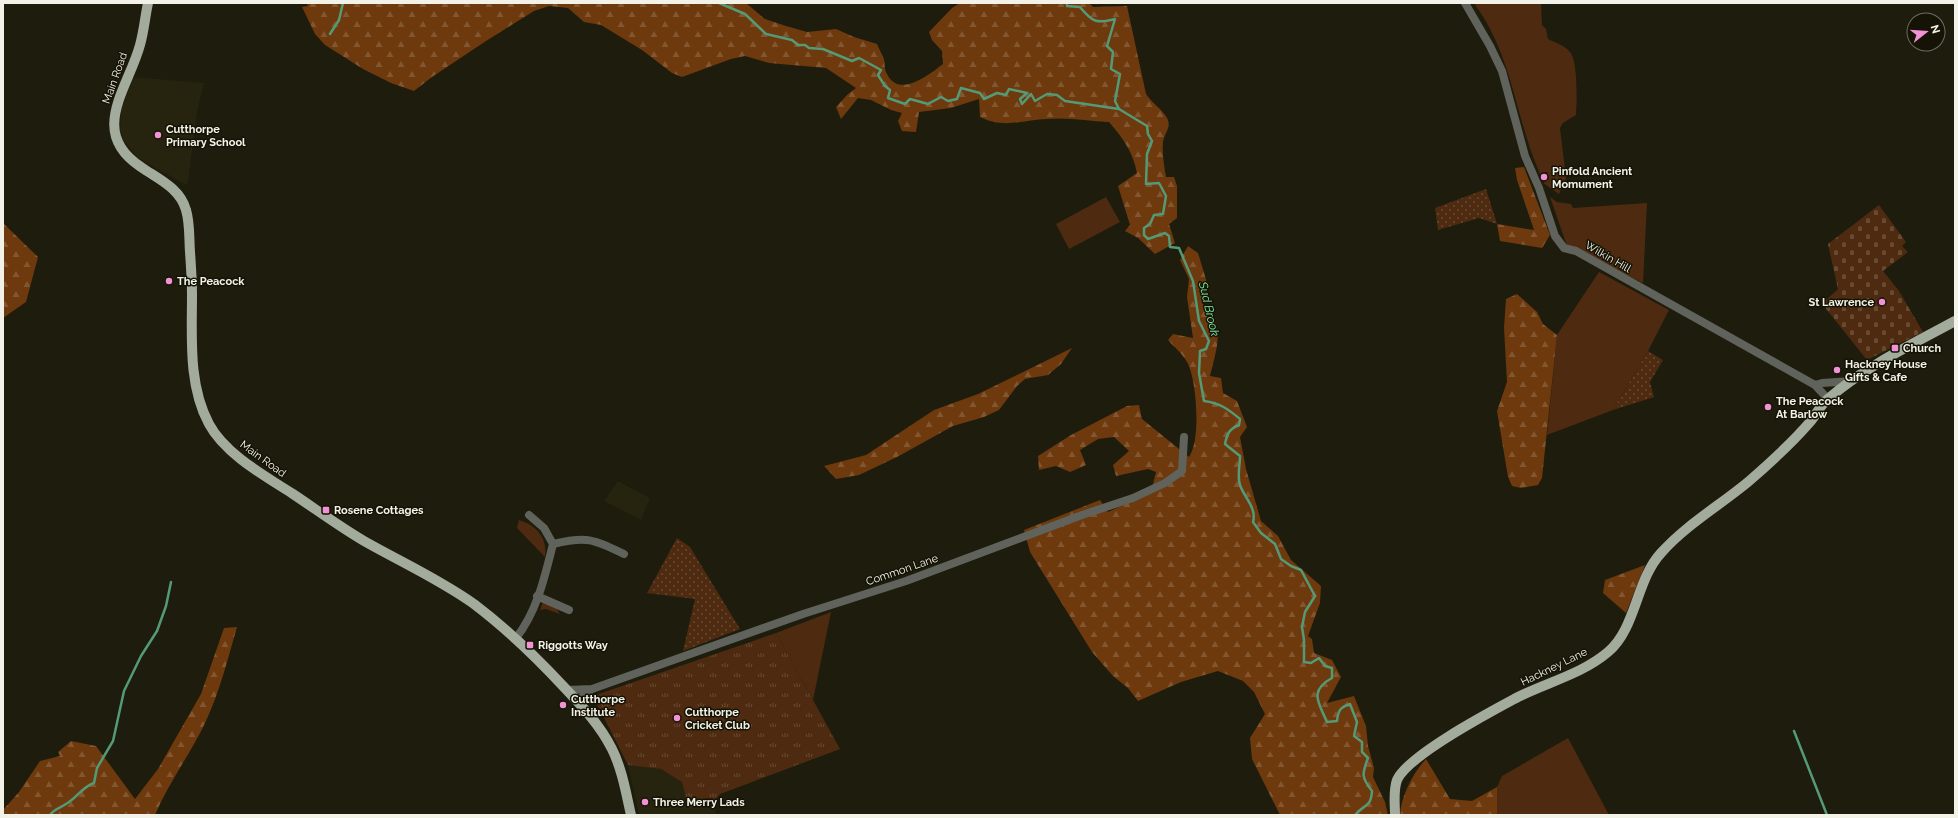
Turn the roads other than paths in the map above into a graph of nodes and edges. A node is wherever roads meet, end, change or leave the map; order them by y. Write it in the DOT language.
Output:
graph roads {
  1 [pos="148,3"];
  2 [pos="1465,3"];
  3 [pos="1955,321"];
  4 [pos="1852,381"];
  5 [pos="1815,385"];
  6 [pos="1828,399"];
  7 [pos="1184,437"];
  8 [pos="529,515"];
  9 [pos="553,544"];
  10 [pos="624,554"];
  11 [pos="537,596"];
  12 [pos="569,610"];
  13 [pos="516,638"];
  14 [pos="592,689"];
  15 [pos="567,690"];
  16 [pos="577,701"];
  17 [pos="631,815"];
  18 [pos="1395,815"];
  1 -- 13 [label="main road, Main Road"];
  2 -- 5 [label="street, Wilkin Hill"];
  3 -- 4 [label="main road, Hackney Lane"];
  4 -- 5 [label="street"];
  4 -- 6 [label="main road, Hackney Lane"];
  5 -- 6 [label="street, Wilkin Hill"];
  6 -- 18 [label="main road, Hackney Lane"];
  7 -- 14 [label="street, Common Lane"];
  8 -- 9 [label="street"];
  9 -- 10 [label="street"];
  9 -- 11 [label="street"];
  11 -- 12 [label="street"];
  11 -- 13 [label="street"];
  13 -- 15 [label="main road, Main Road"];
  14 -- 15 [label="street, Common Lane"];
  14 -- 16 [label="street, Common Lane"];
  15 -- 16 [label="main road, Main Road"];
  16 -- 17 [label="main road, Main Road"];
}
